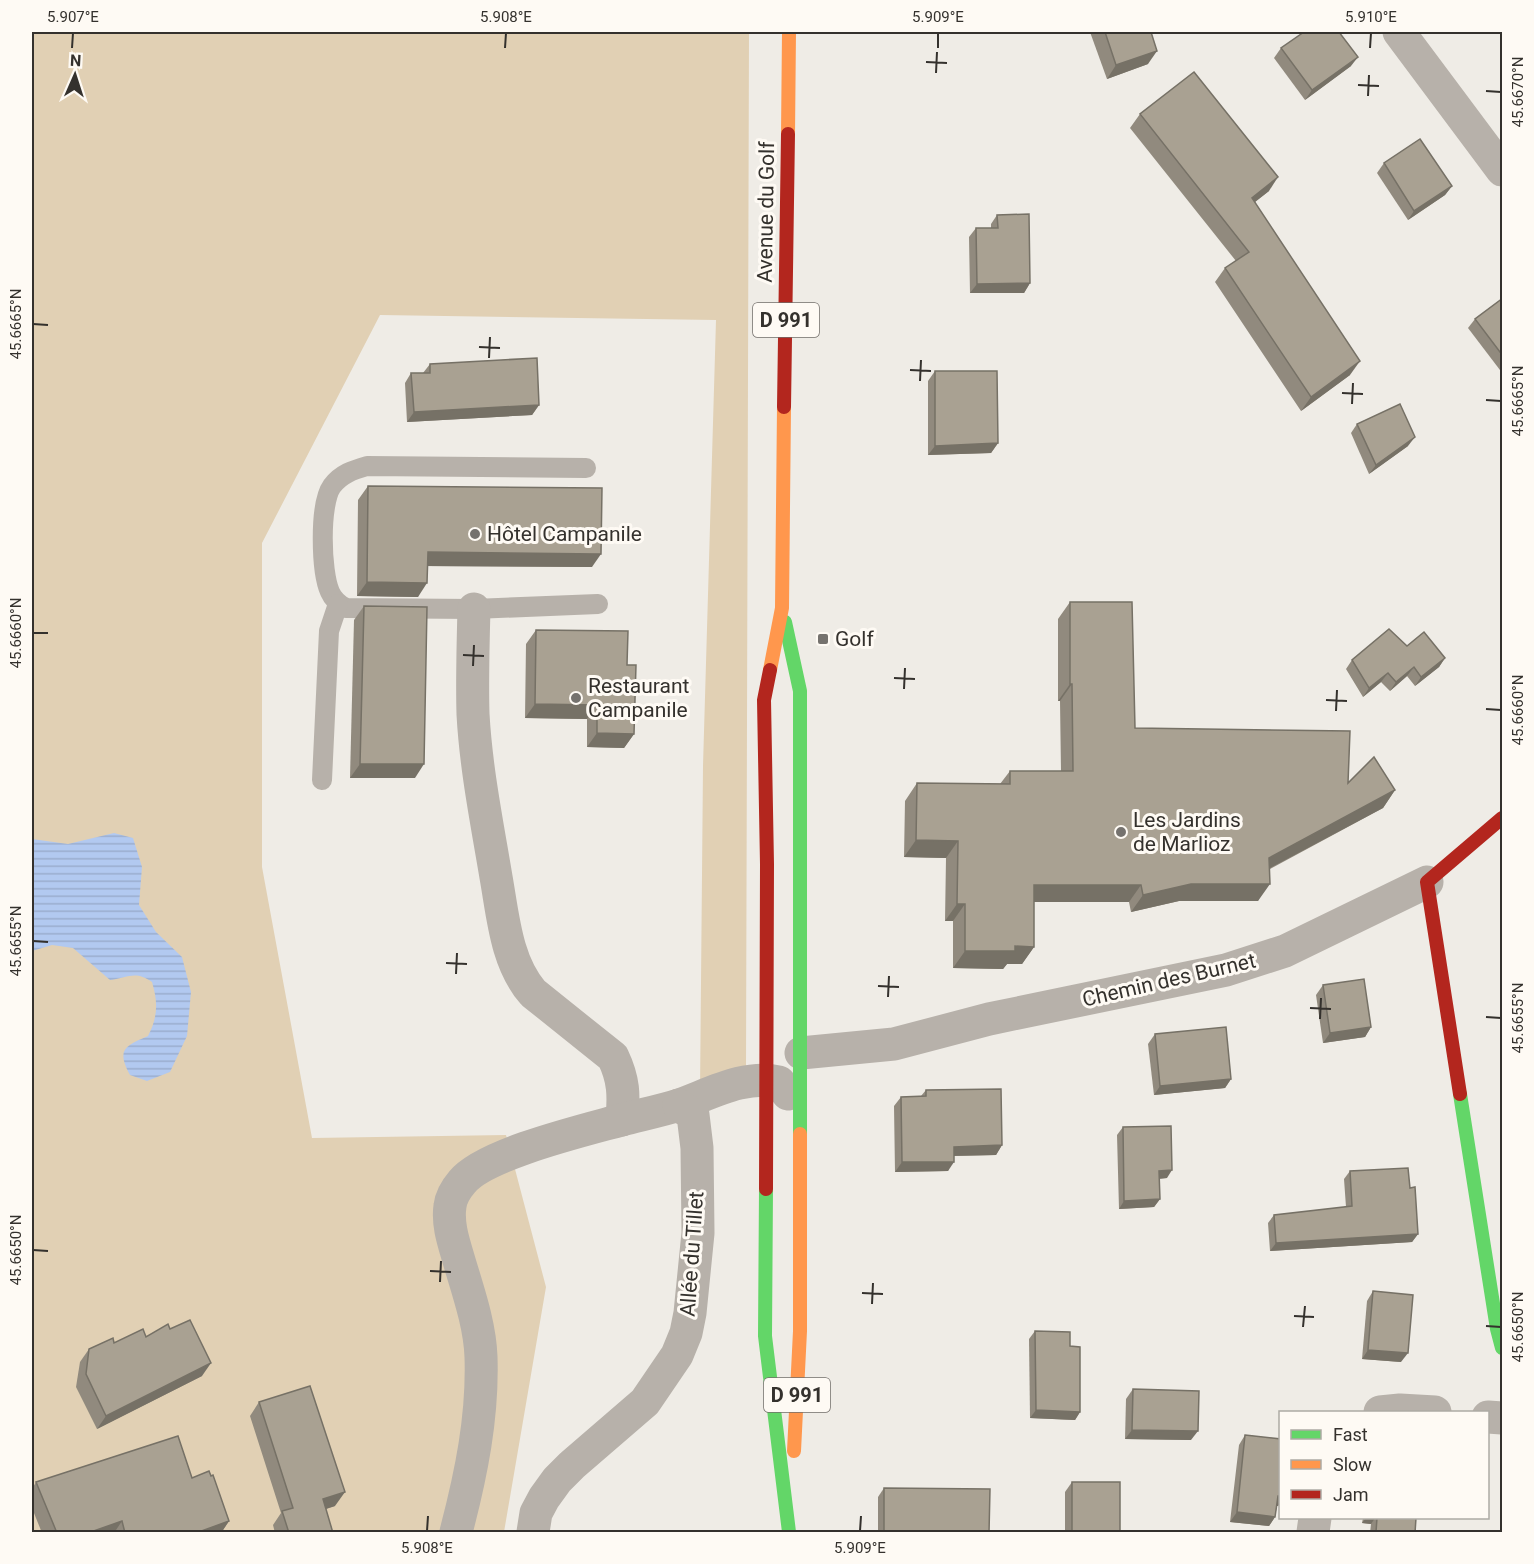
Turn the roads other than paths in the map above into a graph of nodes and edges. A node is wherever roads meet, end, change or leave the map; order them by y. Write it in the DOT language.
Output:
graph roads {
  1 [pos="789,32"];
  2 [pos="1399,32"];
  3 [pos="1503,170"];
  4 [pos="586,468"];
  5 [pos="338,603"];
  6 [pos="598,604"];
  7 [pos="782,608"];
  8 [pos="474,609"];
  9 [pos="322,780"];
  10 [pos="1503,818"];
  11 [pos="1427,882"];
  12 [pos="801,1053"];
  13 [pos="765,1078"];
  14 [pos="679,1105"];
  15 [pos="622,1120"];
  16 [pos="801,1133"];
  17 [pos="1503,1348"];
  18 [pos="1393,1411"];
  19 [pos="1412,1411"];
  20 [pos="456,1533"];
  21 [pos="533,1533"];
  22 [pos="790,1533"];
  1 -- 7 [label="main road, Avenue du Golf / D 991"];
  2 -- 3 [label="street"];
  4 -- 5 [label="lane"];
  5 -- 8 [label="lane"];
  5 -- 9 [label="lane"];
  6 -- 8 [label="lane"];
  7 -- 12 [label="main road"];
  7 -- 13 [label="main road"];
  8 -- 15 [label="street"];
  10 -- 11 [label="main road, Chemin des Burnet"];
  11 -- 12 [label="street, Chemin des Burnet"];
  11 -- 17 [label="main road"];
  12 -- 16 [label="main road"];
  13 -- 14 [label="street"];
  13 -- 16 [label="street"];
  13 -- 22 [label="main road"];
  14 -- 15 [label="street"];
  14 -- 21 [label="street, Allée du Tillet"];
  15 -- 20 [label="street"];
  16 -- 22 [label="main road, D 991"];
  18 -- 19 [label="street"];
}
